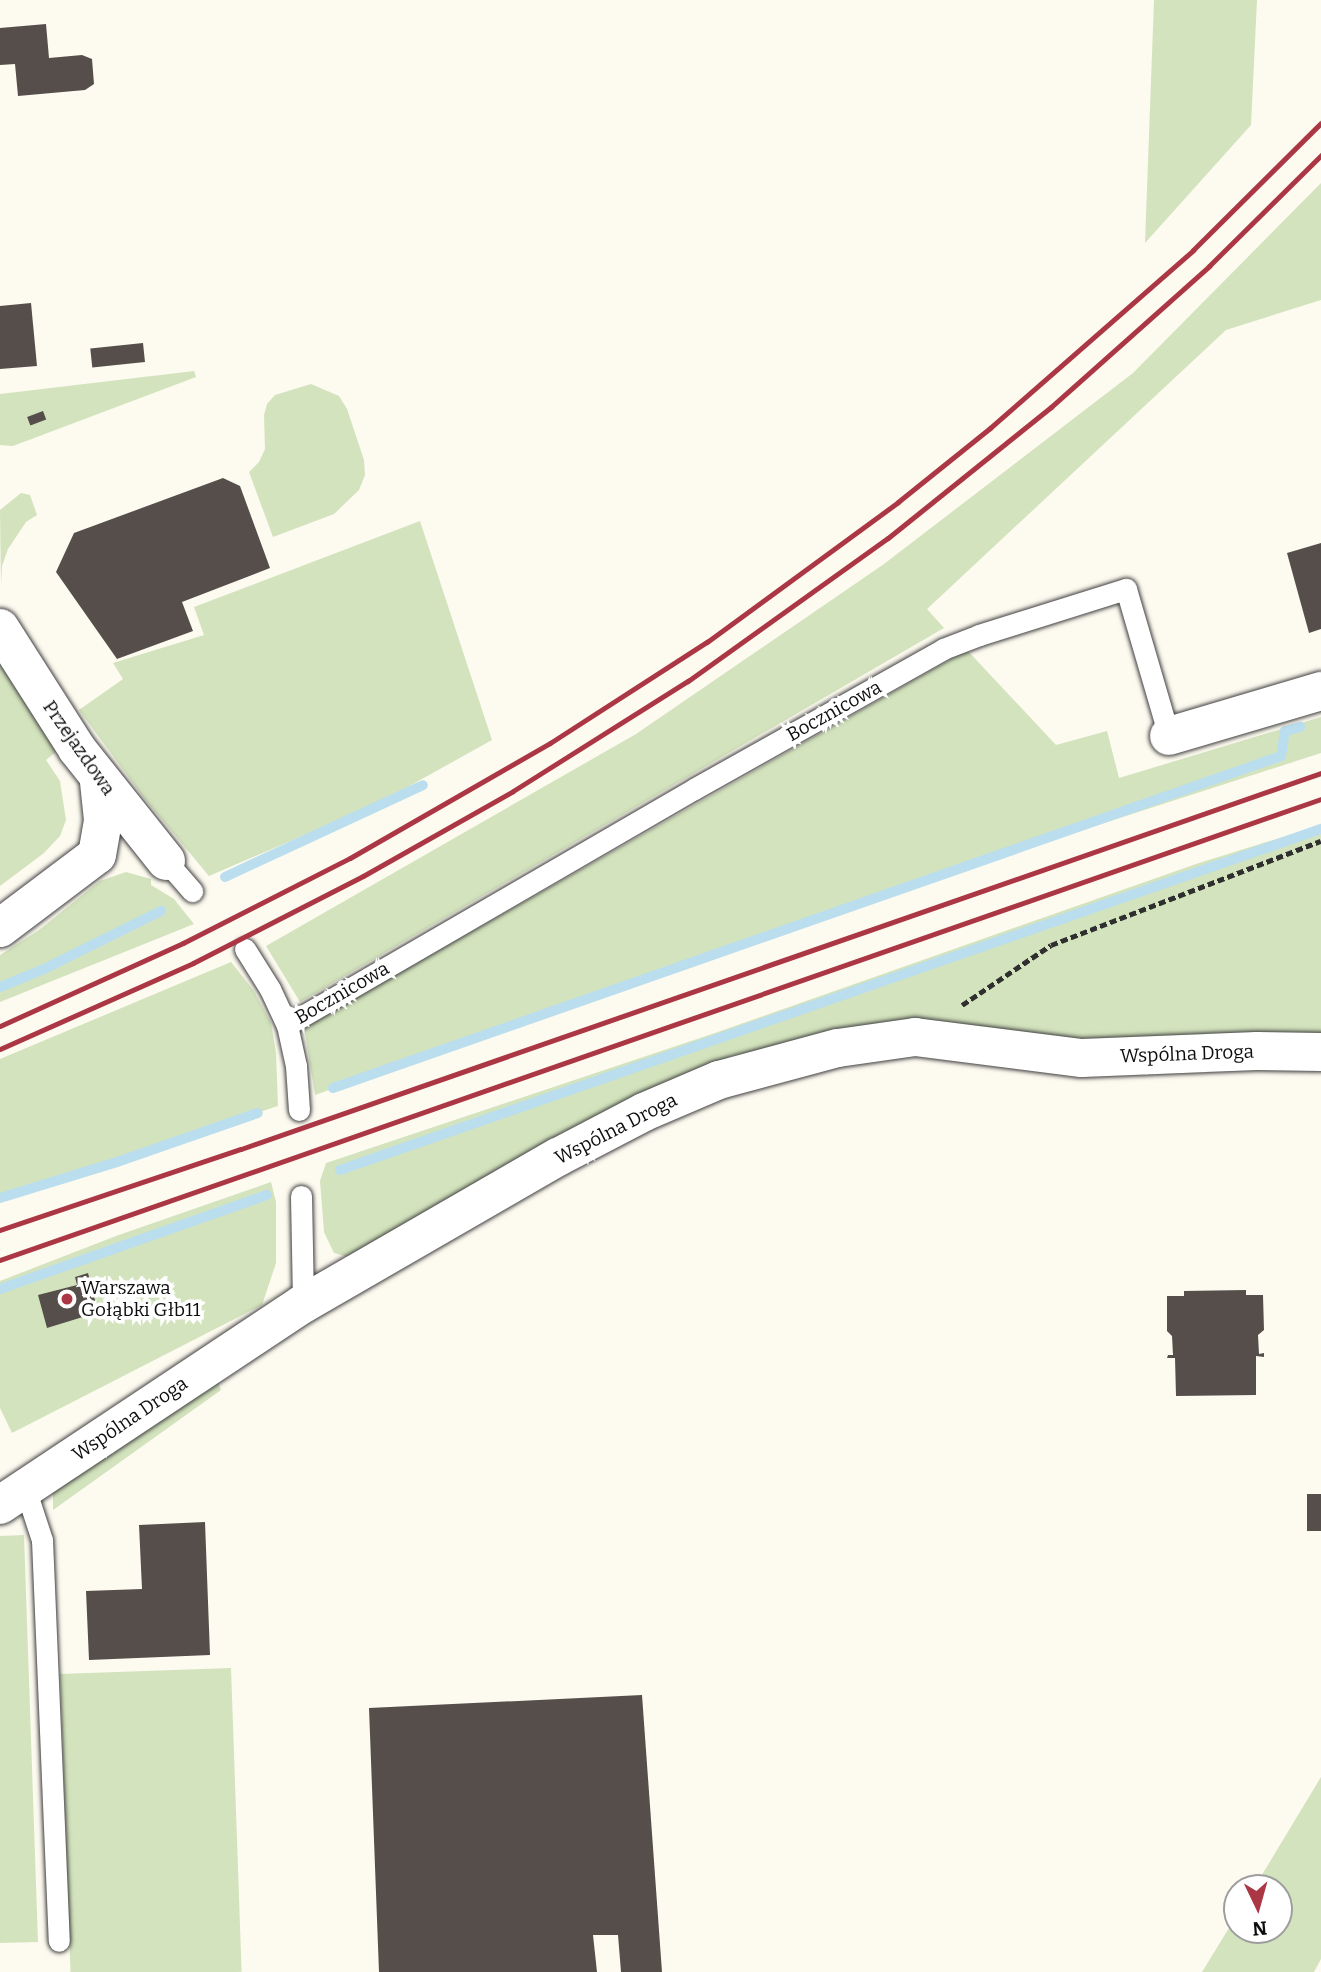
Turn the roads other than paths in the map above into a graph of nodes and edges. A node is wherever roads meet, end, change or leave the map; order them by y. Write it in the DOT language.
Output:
graph roads {
  1 [pos="0,628"];
  2 [pos="1321,691"];
  3 [pos="1169,736"];
  4 [pos="99,781"];
  5 [pos="166,861"];
  6 [pos="192,891"];
  7 [pos="0,928"];
  8 [pos="245,949"];
  9 [pos="287,1024"];
  10 [pos="1321,1052"];
  11 [pos="299,1110"];
  12 [pos="301,1196"];
  13 [pos="303,1304"];
  14 [pos="12,1497"];
  15 [pos="59,1941"];
  1 -- 4 [label="street, Przejazdowa"];
  2 -- 3 [label="street, Bocznicowa"];
  3 -- 9 [label="lane, Bocznicowa"];
  4 -- 5 [label="street, Przejazdowa"];
  4 -- 7 [label="street"];
  5 -- 6 [label="lane"];
  8 -- 9 [label="lane"];
  9 -- 11 [label="lane"];
  10 -- 13 [label="street, Wspólna Droga"];
  12 -- 13 [label="lane"];
  13 -- 14 [label="street, Wspólna Droga"];
  14 -- 15 [label="lane"];
}
